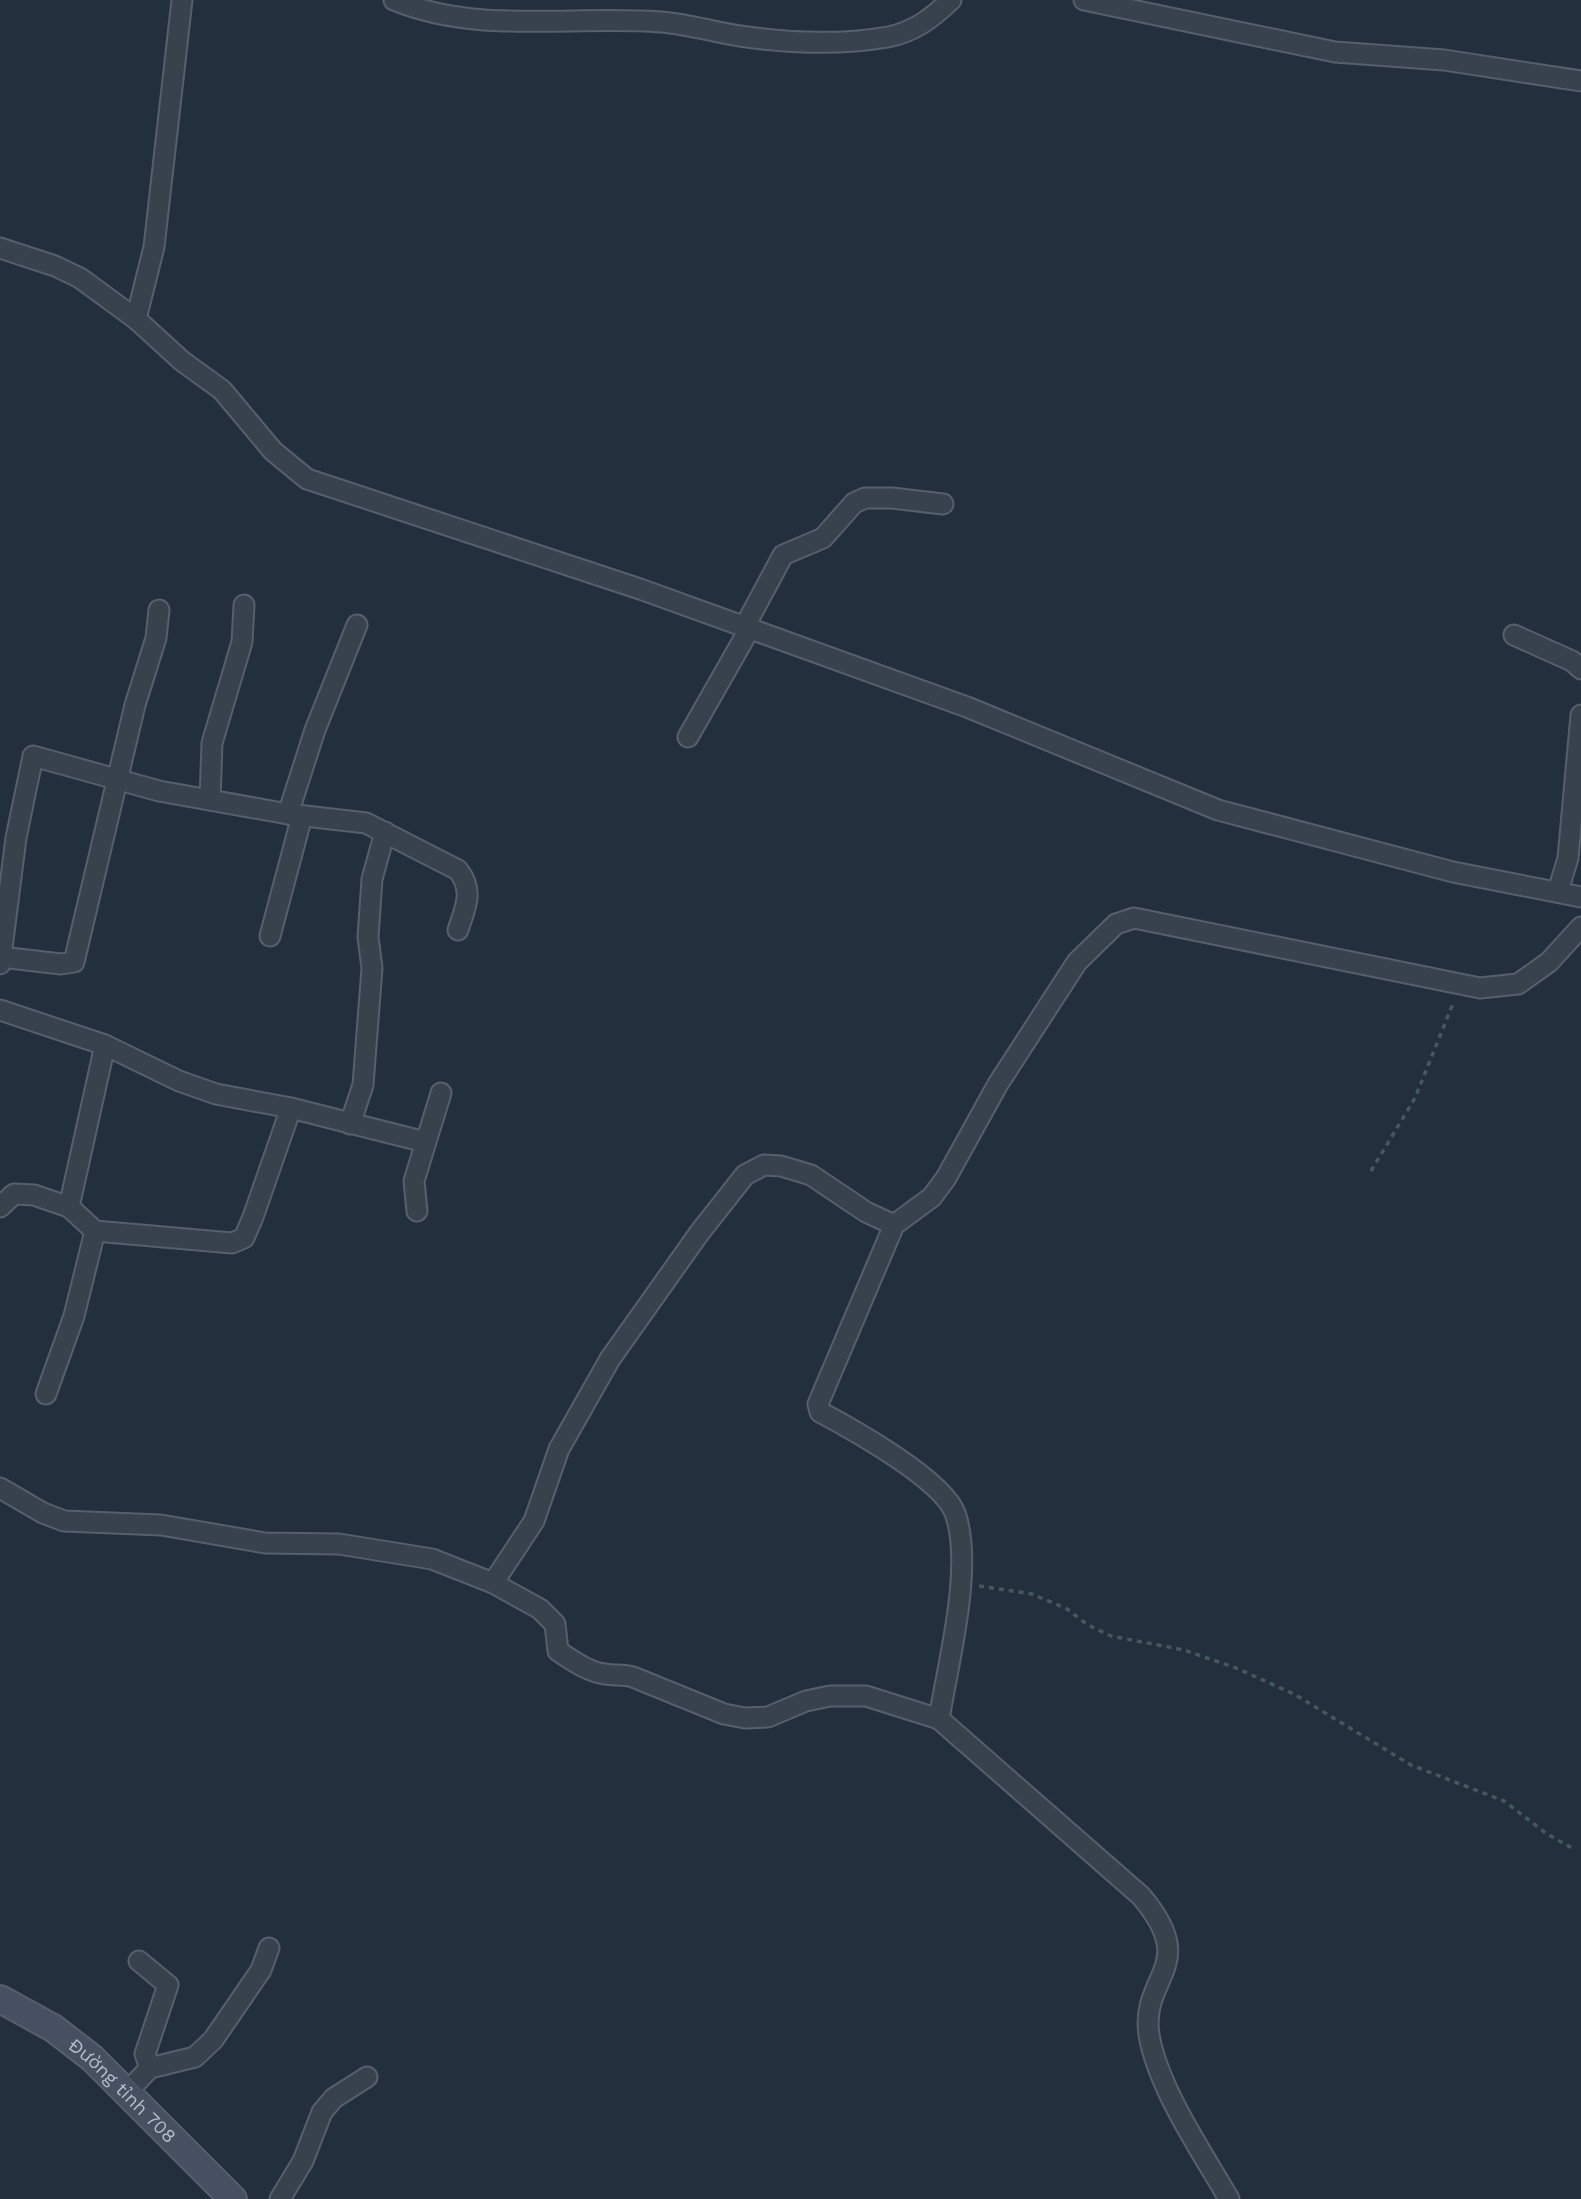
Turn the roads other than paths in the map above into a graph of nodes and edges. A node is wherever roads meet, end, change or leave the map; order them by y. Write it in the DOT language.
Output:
graph roads {
  1 [pos="182,0"];
  2 [pos="394,0"];
  3 [pos="951,0"];
  4 [pos="1084,0"];
  5 [pos="1581,81"];
  6 [pos="0,248"];
  7 [pos="136,319"];
  8 [pos="943,504"];
  9 [pos="244,605"];
  10 [pos="159,610"];
  11 [pos="356,625"];
  12 [pos="747,627"];
  13 [pos="1514,635"];
  14 [pos="1581,669"];
  15 [pos="1581,715"];
  16 [pos="688,737"];
  17 [pos="116,780"];
  18 [pos="210,800"];
  19 [pos="295,815"];
  20 [pos="385,832"];
  21 [pos="1558,891"];
  22 [pos="1581,897"];
  23 [pos="1581,927"];
  24 [pos="458,930"];
  25 [pos="270,936"];
  26 [pos="1,961"];
  27 [pos="0,1010"];
  28 [pos="105,1045"];
  29 [pos="441,1093"];
  30 [pos="290,1108"];
  31 [pos="350,1124"];
  32 [pos="425,1142"];
  33 [pos="0,1207"];
  34 [pos="69,1207"];
  35 [pos="417,1211"];
  36 [pos="894,1225"];
  37 [pos="95,1231"];
  38 [pos="46,1394"];
  39 [pos="0,1488"];
  40 [pos="493,1583"];
  41 [pos="939,1719"];
  42 [pos="269,1948"];
  43 [pos="139,1961"];
  44 [pos="0,1998"];
  45 [pos="150,2068"];
  46 [pos="367,2077"];
  47 [pos="127,2092"];
  48 [pos="233,2199"];
  49 [pos="280,2199"];
  50 [pos="1229,2199"];
  1 -- 7 [label="street"];
  2 -- 3 [label="street"];
  4 -- 5 [label="street"];
  6 -- 7 [label="street"];
  7 -- 12 [label="street"];
  8 -- 12 [label="street"];
  9 -- 18 [label="street"];
  10 -- 17 [label="street"];
  11 -- 19 [label="street"];
  12 -- 16 [label="street"];
  12 -- 21 [label="street"];
  13 -- 14 [label="street"];
  15 -- 21 [label="street"];
  17 -- 18 [label="street"];
  17 -- 26 [label="street"];
  17 -- 26 [label="street"];
  18 -- 19 [label="street"];
  19 -- 20 [label="street"];
  19 -- 25 [label="street"];
  20 -- 24 [label="street"];
  20 -- 31 [label="street"];
  21 -- 22 [label="street"];
  23 -- 36 [label="street"];
  27 -- 28 [label="street"];
  28 -- 30 [label="street"];
  28 -- 34 [label="street"];
  29 -- 32 [label="street"];
  30 -- 31 [label="street"];
  30 -- 37 [label="street"];
  31 -- 32 [label="street"];
  32 -- 35 [label="street"];
  33 -- 34 [label="street"];
  34 -- 37 [label="street"];
  36 -- 40 [label="street"];
  36 -- 41 [label="street"];
  37 -- 38 [label="street"];
  39 -- 40 [label="street"];
  40 -- 41 [label="street"];
  41 -- 50 [label="street"];
  42 -- 45 [label="street"];
  43 -- 45 [label="street"];
  44 -- 47 [label="main road, Đường tỉnh 708"];
  45 -- 47 [label="street"];
  46 -- 49 [label="street"];
  47 -- 48 [label="main road, Đường tỉnh 708"];
}
